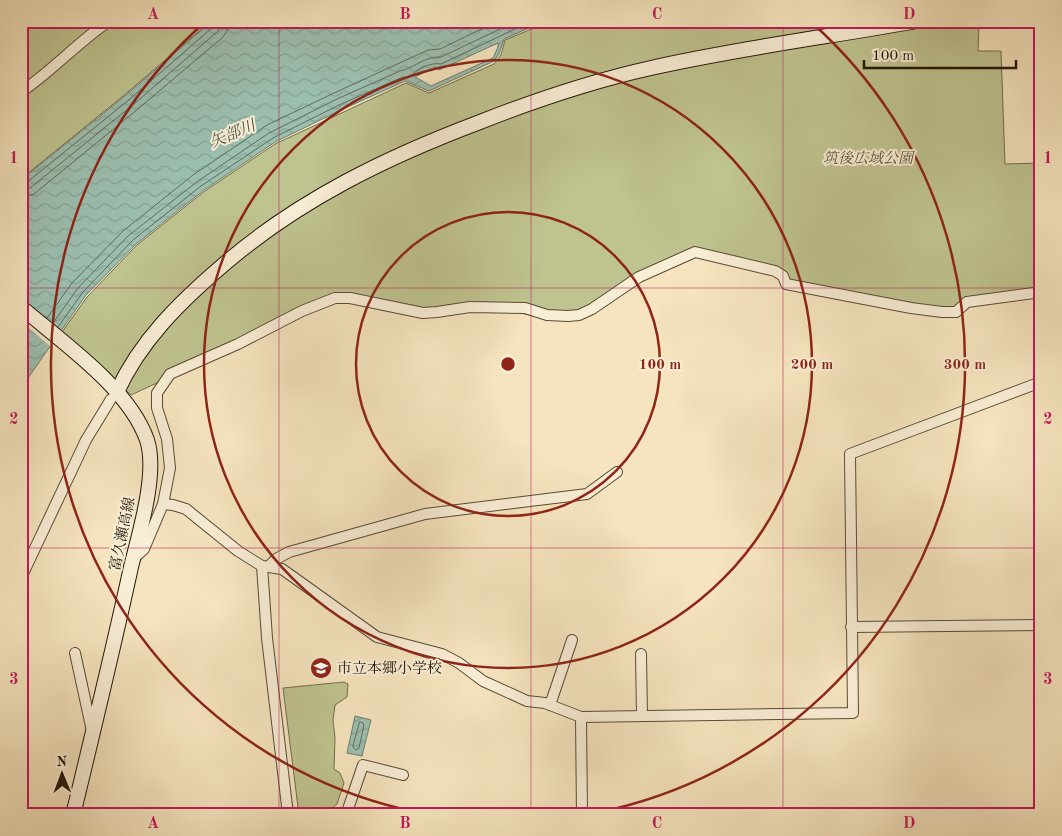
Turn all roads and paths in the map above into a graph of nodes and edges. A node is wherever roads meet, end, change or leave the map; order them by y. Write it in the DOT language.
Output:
graph roads {
  1 [pos="109,21"];
  2 [pos="917,21"];
  3 [pos="21,92"];
  4 [pos="1041,292"];
  5 [pos="21,307"];
  6 [pos="1041,382"];
  7 [pos="112,391"];
  8 [pos="617,472"];
  9 [pos="162,504"];
  10 [pos="134,558"];
  11 [pos="265,566"];
  12 [pos="21,578"];
  13 [pos="1041,625"];
  14 [pos="851,627"];
  15 [pos="572,640"];
  16 [pos="75,653"];
  17 [pos="641,654"];
  18 [pos="550,705"];
  19 [pos="642,716"];
  20 [pos="581,717"];
  21 [pos="93,732"];
  22 [pos="403,775"];
  23 [pos="73,815"];
  24 [pos="289,815"];
  25 [pos="344,815"];
  26 [pos="582,815"];
  1 -- 3 [label="street"];
  2 -- 7 [label="street"];
  4 -- 9 [label="street"];
  5 -- 7 [label="street, 富久瀬高線"];
  6 -- 14 [label="street"];
  7 -- 10 [label="street, 富久瀬高線"];
  7 -- 12 [label="street"];
  8 -- 11 [label="street"];
  9 -- 10 [label="street"];
  9 -- 11 [label="street"];
  10 -- 21 [label="street, 富久瀬高線"];
  11 -- 18 [label="street"];
  11 -- 24 [label="street"];
  13 -- 14 [label="street"];
  14 -- 19 [label="street"];
  15 -- 18 [label="street"];
  16 -- 21 [label="street"];
  17 -- 19 [label="street"];
  18 -- 20 [label="street"];
  19 -- 20 [label="street"];
  20 -- 26 [label="street"];
  21 -- 23 [label="street, 富久瀬高線"];
  22 -- 25 [label="street"];
}
